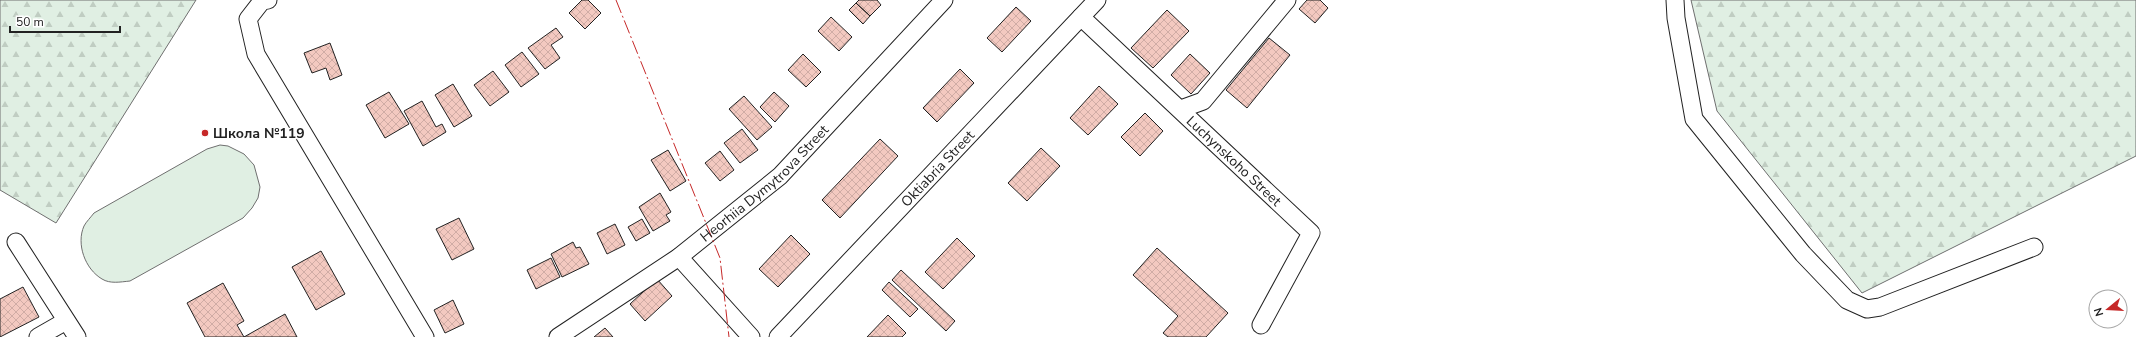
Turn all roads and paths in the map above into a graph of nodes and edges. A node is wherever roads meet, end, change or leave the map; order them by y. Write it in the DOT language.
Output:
graph roads {
  1 [pos="944,0"];
  2 [pos="1097,0"];
  3 [pos="1287,0"];
  4 [pos="1675,0"];
  5 [pos="265,1"];
  6 [pos="1081,17"];
  7 [pos="1181,110"];
  8 [pos="16,242"];
  9 [pos="2034,247"];
  10 [pos="679,257"];
  11 [pos="66,321"];
  12 [pos="1261,325"];
  13 [pos="38,337"];
  14 [pos="77,337"];
  15 [pos="425,337"];
  16 [pos="558,337"];
  17 [pos="750,337"];
  18 [pos="778,337"];
  1 -- 10 [label="street, Heorhiia Dymytrova Street"];
  2 -- 6 [label="street, Oktiabria Street"];
  3 -- 7 [label="street"];
  4 -- 9 [label="street"];
  5 -- 15 [label="street"];
  6 -- 7 [label="street, Luchynskoho Street"];
  6 -- 18 [label="street, Oktiabria Street"];
  7 -- 12 [label="street, Luchynskoho Street"];
  8 -- 11 [label="street"];
  10 -- 16 [label="street, Heorhiia Dymytrova Street"];
  10 -- 17 [label="street"];
  11 -- 13 [label="street"];
  11 -- 14 [label="street"];
}
